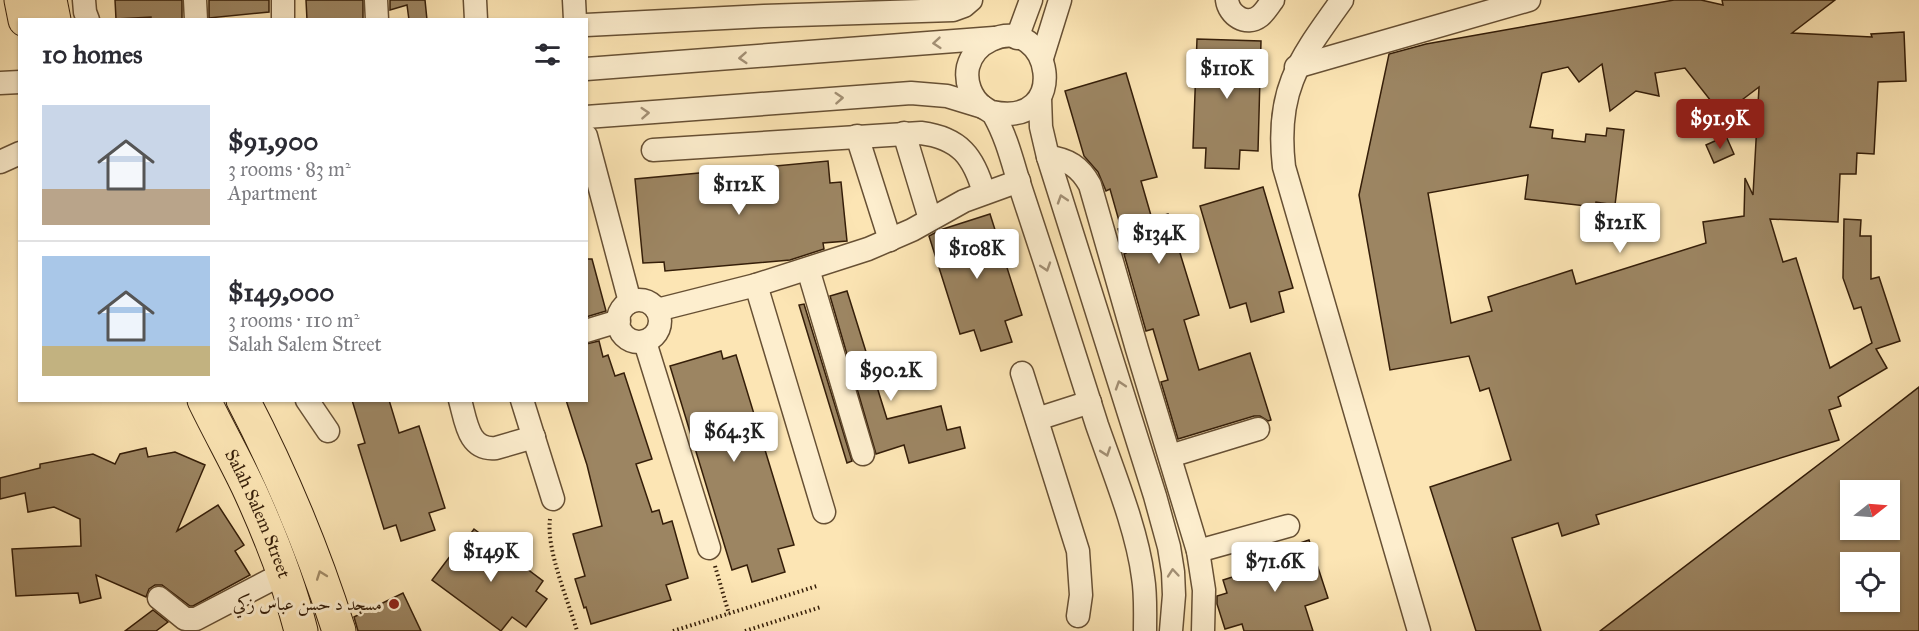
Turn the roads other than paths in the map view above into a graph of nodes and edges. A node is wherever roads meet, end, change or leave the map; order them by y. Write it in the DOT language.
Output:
graph roads {
  1 [pos="21,0"];
  2 [pos="50,0"];
  3 [pos="84,0"];
  4 [pos="195,0"];
  5 [pos="283,0"];
  6 [pos="376,0"];
  7 [pos="475,0"];
  8 [pos="573,0"];
  9 [pos="971,0"];
  10 [pos="1030,0"];
  11 [pos="1060,0"];
  12 [pos="1227,0"];
  13 [pos="1273,0"];
  14 [pos="1528,0"];
  15 [pos="1337,1"];
  16 [pos="860,6"];
  17 [pos="763,8"];
  18 [pos="673,10"];
  19 [pos="25,18"];
  20 [pos="54,18"];
  21 [pos="87,18"];
  22 [pos="196,18"];
  23 [pos="283,18"];
  24 [pos="377,18"];
  25 [pos="476,18"];
  26 [pos="574,18"];
  27 [pos="588,25"];
  28 [pos="1006,38"];
  29 [pos="1042,58"];
  30 [pos="1296,67"];
  31 [pos="588,69"];
  32 [pos="18,82"];
  33 [pos="0,83"];
  34 [pos="1040,98"];
  35 [pos="988,110"];
  36 [pos="588,117"];
  37 [pos="904,133"];
  38 [pos="857,136"];
  39 [pos="588,145"];
  40 [pos="653,150"];
  41 [pos="18,154"];
  42 [pos="1048,157"];
  43 [pos="0,162"];
  44 [pos="1019,181"];
  45 [pos="984,193"];
  46 [pos="930,219"];
  47 [pos="890,240"];
  48 [pos="808,269"];
  49 [pos="756,285"];
  50 [pos="657,310"];
  51 [pos="624,312"];
  52 [pos="588,330"];
  53 [pos="645,342"];
  54 [pos="1022,373"];
  55 [pos="205,402"];
  56 [pos="244,402"];
  57 [pos="308,402"];
  58 [pos="461,402"];
  59 [pos="523,402"];
  60 [pos="1090,402"];
  61 [pos="1037,419"];
  62 [pos="1258,429"];
  63 [pos="327,431"];
  64 [pos="534,437"];
  65 [pos="863,454"];
  66 [pos="1170,456"];
  67 [pos="553,499"];
  68 [pos="824,512"];
  69 [pos="1161,518"];
  70 [pos="1131,526"];
  71 [pos="1288,526"];
  72 [pos="709,548"];
  73 [pos="1198,551"];
  74 [pos="284,573"];
  75 [pos="159,598"];
  76 [pos="1078,616"];
  77 [pos="301,631"];
  78 [pos="339,631"];
  79 [pos="1145,631"];
  80 [pos="1172,631"];
  81 [pos="1203,631"];
  82 [pos="1419,631"];
  1 -- 19 [label="highway"];
  2 -- 20 [label="highway"];
  3 -- 21 [label="street"];
  4 -- 22 [label="street"];
  5 -- 23 [label="street"];
  6 -- 24 [label="street"];
  7 -- 25 [label="street"];
  8 -- 26 [label="street"];
  9 -- 16 [label="street"];
  10 -- 28 [label="street"];
  11 -- 29 [label="street"];
  12 -- 13 [label="street"];
  14 -- 30 [label="street"];
  15 -- 30 [label="street"];
  16 -- 17 [label="street"];
  17 -- 18 [label="street"];
  18 -- 27 [label="street"];
  28 -- 29 [label="street"];
  28 -- 31 [label="street, one-way"];
  28 -- 35 [label="street"];
  29 -- 34 [label="street"];
  30 -- 82 [label="street"];
  32 -- 33 [label="street"];
  34 -- 35 [label="street"];
  34 -- 42 [label="street"];
  36 -- 35 [label="street, one-way"];
  35 -- 44 [label="street"];
  37 -- 38 [label="street"];
  37 -- 45 [label="street"];
  37 -- 46 [label="street"];
  38 -- 40 [label="street"];
  38 -- 47 [label="street"];
  39 -- 51 [label="street"];
  41 -- 43 [label="street"];
  42 -- 66 [label="street"];
  69 -- 42 [label="street, one-way"];
  44 -- 45 [label="street"];
  44 -- 60 [label="street, one-way"];
  45 -- 46 [label="street"];
  46 -- 47 [label="street"];
  47 -- 48 [label="street"];
  48 -- 49 [label="street"];
  48 -- 65 [label="street"];
  49 -- 50 [label="street"];
  49 -- 68 [label="street"];
  50 -- 51 [label="street"];
  50 -- 53 [label="street"];
  51 -- 52 [label="street"];
  51 -- 53 [label="street"];
  53 -- 72 [label="street"];
  54 -- 61 [label="street"];
  55 -- 74 [label="highway, Salah Salem Street"];
  78 -- 56 [label="highway, Salah Salem Street, one-way"];
  57 -- 63 [label="street"];
  58 -- 64 [label="street"];
  59 -- 64 [label="street"];
  60 -- 61 [label="street"];
  60 -- 70 [label="street, one-way"];
  61 -- 76 [label="street"];
  62 -- 66 [label="street"];
  64 -- 67 [label="street"];
  66 -- 73 [label="street"];
  69 -- 70 [label="street"];
  80 -- 69 [label="street, one-way"];
  70 -- 79 [label="street"];
  71 -- 73 [label="street"];
  73 -- 81 [label="street"];
  74 -- 75 [label="street"];
  74 -- 77 [label="highway, Salah Salem Street"];
}
